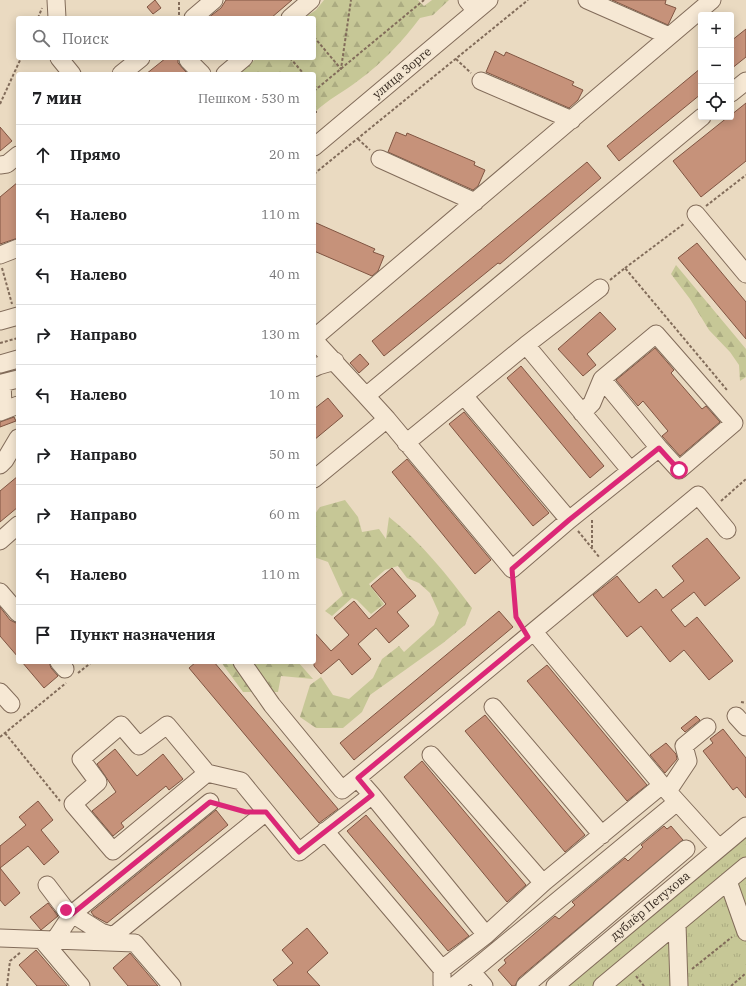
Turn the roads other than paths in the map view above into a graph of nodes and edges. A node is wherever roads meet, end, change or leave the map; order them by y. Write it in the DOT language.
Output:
graph roads {
  1 [pos="56,0"];
  2 [pos="214,0"];
  3 [pos="311,0"];
  4 [pos="489,0"];
  5 [pos="587,0"];
  6 [pos="712,0"];
  7 [pos="471,6"];
  8 [pos="57,16"];
  9 [pos="195,16"];
  10 [pos="292,16"];
  11 [pos="669,36"];
  12 [pos="61,60"];
  13 [pos="138,60"];
  14 [pos="188,60"];
  15 [pos="242,60"];
  16 [pos="70,72"];
  17 [pos="124,72"];
  18 [pos="199,72"];
  19 [pos="227,72"];
  20 [pos="746,81"];
  21 [pos="480,82"];
  22 [pos="734,91"];
  23 [pos="572,120"];
  24 [pos="698,120"];
  25 [pos="316,145"];
  26 [pos="16,156"];
  27 [pos="380,159"];
  28 [pos="0,166"];
  29 [pos="475,202"];
  30 [pos="696,214"];
  31 [pos="16,249"];
  32 [pos="0,255"];
  33 [pos="746,274"];
  34 [pos="600,288"];
  35 [pos="16,317"];
  36 [pos="0,321"];
  37 [pos="316,337"];
  38 [pos="316,341"];
  39 [pos="526,345"];
  40 [pos="16,360"];
  41 [pos="334,361"];
  42 [pos="0,364"];
  43 [pos="316,367"];
  44 [pos="602,379"];
  45 [pos="16,380"];
  46 [pos="366,396"];
  47 [pos="464,396"];
  48 [pos="0,405"];
  49 [pos="16,406"];
  50 [pos="0,412"];
  51 [pos="582,413"];
  52 [pos="387,419"];
  53 [pos="16,441"];
  54 [pos="406,443"];
  55 [pos="659,448"];
  56 [pos="2,460"];
  57 [pos="630,470"];
  58 [pos="316,477"];
  59 [pos="569,520"];
  60 [pos="16,527"];
  61 [pos="727,530"];
  62 [pos="0,540"];
  63 [pos="0,592"];
  64 [pos="16,611"];
  65 [pos="531,635"];
  66 [pos="243,664"];
  67 [pos="0,692"];
  68 [pos="11,704"];
  69 [pos="493,707"];
  70 [pos="707,727"];
  71 [pos="431,755"];
  72 [pos="206,773"];
  73 [pos="358,778"];
  74 [pos="669,792"];
  75 [pos="372,795"];
  76 [pos="210,802"];
  77 [pos="266,812"];
  78 [pos="746,826"];
  79 [pos="325,831"];
  80 [pos="602,835"];
  81 [pos="719,848"];
  82 [pos="686,849"];
  83 [pos="746,866"];
  84 [pos="728,881"];
  85 [pos="543,883"];
  86 [pos="46,885"];
  87 [pos="72,914"];
  88 [pos="677,924"];
  89 [pos="745,930"];
  90 [pos="486,935"];
  91 [pos="113,936"];
  92 [pos="0,938"];
  93 [pos="44,941"];
  94 [pos="135,943"];
  95 [pos="472,972"];
  96 [pos="444,982"];
  97 [pos="676,984"];
  98 [pos="81,986"];
  99 [pos="172,986"];
  100 [pos="484,986"];
  101 [pos="525,986"];
  102 [pos="555,986"];
  103 [pos="602,986"];
  1 -- 8 [label="street"];
  2 -- 9 [label="street"];
  3 -- 10 [label="street"];
  4 -- 7 [label="street, улица Зорге"];
  5 -- 11 [label="street"];
  6 -- 11 [label="street"];
  7 -- 25 [label="street, улица Зорге"];
  11 -- 23 [label="street"];
  12 -- 16 [label="street"];
  13 -- 17 [label="street"];
  14 -- 18 [label="street"];
  15 -- 19 [label="street"];
  20 -- 22 [label="street"];
  21 -- 23 [label="street"];
  23 -- 29 [label="street"];
  24 -- 46 [label="street"];
  26 -- 28 [label="street"];
  27 -- 29 [label="street"];
  29 -- 37 [label="street"];
  30 -- 33 [label="street"];
  31 -- 32 [label="street"];
  34 -- 39 [label="street"];
  35 -- 36 [label="street"];
  38 -- 41 [label="street"];
  39 -- 47 [label="street"];
  39 -- 51 [label="street"];
  40 -- 42 [label="street"];
  41 -- 43 [label="street"];
  41 -- 46 [label="street"];
  44 -- 51 [label="street"];
  44 -- 55 [label="street"];
  44 -- 55 [label="street"];
  45 -- 48 [label="street"];
  46 -- 52 [label="street"];
  47 -- 54 [label="street"];
  47 -- 59 [label="street"];
  49 -- 50 [label="street"];
  51 -- 57 [label="street"];
  52 -- 54 [label="street"];
  52 -- 58 [label="street"];
  53 -- 56 [label="street"];
  54 -- 59 [label="street"];
  55 -- 57 [label="street"];
  57 -- 59 [label="street"];
  60 -- 62 [label="street"];
  61 -- 65 [label="street"];
  63 -- 64 [label="street"];
  65 -- 73 [label="street"];
  65 -- 74 [label="street"];
  66 -- 73 [label="street"];
  67 -- 68 [label="street"];
  69 -- 80 [label="street"];
  70 -- 74 [label="street"];
  71 -- 85 [label="street"];
  72 -- 72 [label="street"];
  72 -- 77 [label="street"];
  73 -- 75 [label="street"];
  74 -- 80 [label="street"];
  74 -- 81 [label="street"];
  74 -- 95 [label="street"];
  75 -- 79 [label="street"];
  75 -- 90 [label="street"];
  76 -- 87 [label="street"];
  77 -- 79 [label="street"];
  77 -- 91 [label="street"];
  78 -- 81 [label="street, дублёр Петухова"];
  79 -- 96 [label="street"];
  80 -- 85 [label="street"];
  81 -- 102 [label="street, дублёр Петухова"];
  82 -- 101 [label="street"];
  83 -- 84 [label="street"];
  84 -- 88 [label="street"];
  84 -- 89 [label="street"];
  85 -- 90 [label="street"];
  86 -- 87 [label="street"];
  87 -- 91 [label="street"];
  87 -- 93 [label="street"];
  88 -- 97 [label="street"];
  88 -- 103 [label="street"];
  90 -- 96 [label="street"];
  91 -- 94 [label="street"];
  92 -- 93 [label="street"];
  93 -- 94 [label="street"];
  93 -- 98 [label="street"];
  94 -- 99 [label="street"];
  95 -- 96 [label="street"];
  95 -- 100 [label="street"];
}
